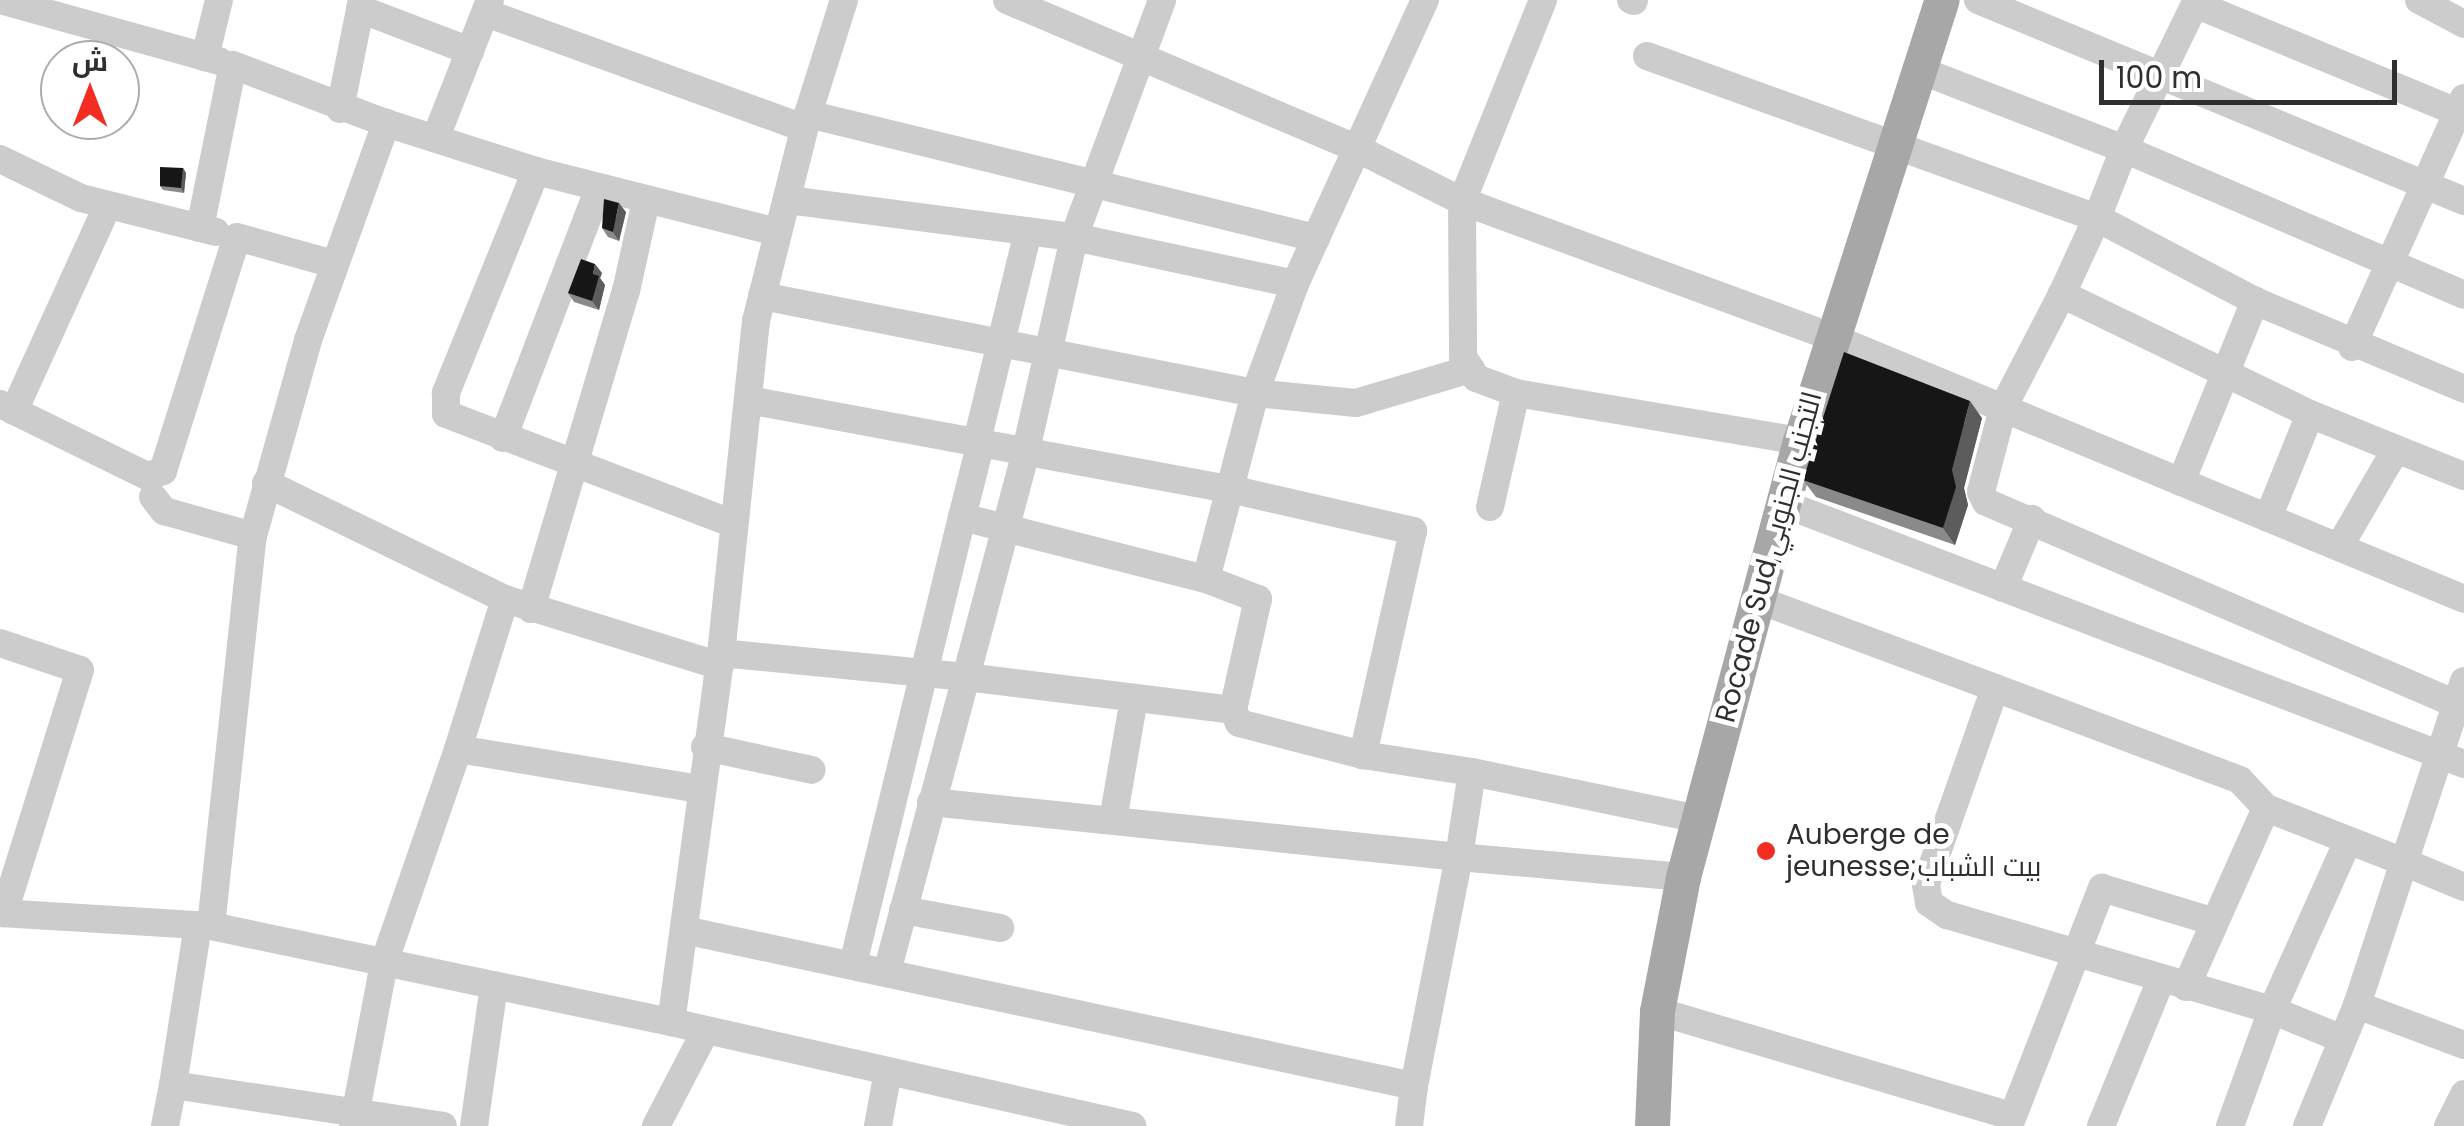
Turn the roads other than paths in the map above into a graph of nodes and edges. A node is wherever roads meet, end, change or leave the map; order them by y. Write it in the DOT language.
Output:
graph roads {
  1 [pos="0,0"];
  2 [pos="219,0"];
  3 [pos="1007,0"];
  4 [pos="1162,0"];
  5 [pos="1425,0"];
  6 [pos="1543,0"];
  7 [pos="1942,0"];
  8 [pos="1978,0"];
  9 [pos="2419,0"];
  10 [pos="2192,1"];
  11 [pos="839,2"];
  12 [pos="361,5"];
  13 [pos="488,6"];
  14 [pos="77,9"];
  15 [pos="2464,24"];
  16 [pos="470,51"];
  17 [pos="1137,56"];
  18 [pos="1647,56"];
  19 [pos="205,57"];
  20 [pos="233,65"];
  21 [pos="1922,72"];
  22 [pos="2163,73"];
  23 [pos="2460,105"];
  24 [pos="340,108"];
  25 [pos="806,121"];
  26 [pos="386,123"];
  27 [pos="436,137"];
  28 [pos="1358,149"];
  29 [pos="1895,149"];
  30 [pos="2124,149"];
  31 [pos="0,158"];
  32 [pos="536,171"];
  33 [pos="1091,180"];
  34 [pos="2423,182"];
  35 [pos="599,188"];
  36 [pos="646,200"];
  37 [pos="788,200"];
  38 [pos="1462,200"];
  39 [pos="2464,201"];
  40 [pos="108,204"];
  41 [pos="2097,218"];
  42 [pos="200,228"];
  43 [pos="1028,231"];
  44 [pos="778,232"];
  45 [pos="1074,237"];
  46 [pos="237,238"];
  47 [pos="1316,238"];
  48 [pos="2388,261"];
  49 [pos="334,264"];
  50 [pos="1295,284"];
  51 [pos="2062,294"];
  52 [pos="2464,295"];
  53 [pos="762,296"];
  54 [pos="2255,302"];
  55 [pos="1831,337"];
  56 [pos="1000,344"];
  57 [pos="2352,347"];
  58 [pos="1050,355"];
  59 [pos="1471,370"];
  60 [pos="2226,375"];
  61 [pos="2464,389"];
  62 [pos="1255,393"];
  63 [pos="1516,393"];
  64 [pos="748,400"];
  65 [pos="7,407"];
  66 [pos="2002,408"];
  67 [pos="2310,414"];
  68 [pos="502,438"];
  69 [pos="1800,442"];
  70 [pos="978,445"];
  71 [pos="2396,449"];
  72 [pos="1026,454"];
  73 [pos="574,464"];
  74 [pos="2464,476"];
  75 [pos="266,482"];
  76 [pos="2181,482"];
  77 [pos="1230,489"];
  78 [pos="154,497"];
  79 [pos="1782,503"];
  80 [pos="1490,506"];
  81 [pos="962,517"];
  82 [pos="2268,518"];
  83 [pos="2032,519"];
  84 [pos="734,524"];
  85 [pos="1006,527"];
  86 [pos="253,536"];
  87 [pos="2338,547"];
  88 [pos="1206,579"];
  89 [pos="2003,588"];
  90 [pos="2464,599"];
  91 [pos="1756,600"];
  92 [pos="518,604"];
  93 [pos="0,643"];
  94 [pos="721,660"];
  95 [pos="920,672"];
  96 [pos="966,677"];
  97 [pos="1994,688"];
  98 [pos="2460,693"];
  99 [pos="1134,698"];
  100 [pos="1233,710"];
  101 [pos="704,747"];
  102 [pos="458,749"];
  103 [pos="2436,754"];
  104 [pos="1363,755"];
  105 [pos="2464,764"];
  106 [pos="812,770"];
  107 [pos="1472,772"];
  108 [pos="699,789"];
  109 [pos="931,802"];
  110 [pos="2266,808"];
  111 [pos="1698,819"];
  112 [pos="1113,820"];
  113 [pos="2348,841"];
  114 [pos="1459,858"];
  115 [pos="2404,862"];
  116 [pos="1683,877"];
  117 [pos="2464,887"];
  118 [pos="903,910"];
  119 [pos="2,913"];
  120 [pos="2212,921"];
  121 [pos="204,926"];
  122 [pos="1000,928"];
  123 [pos="684,930"];
  124 [pos="2077,957"];
  125 [pos="384,962"];
  126 [pos="853,964"];
  127 [pos="886,972"];
  128 [pos="2174,984"];
  129 [pos="494,985"];
  130 [pos="2357,1005"];
  131 [pos="1657,1010"];
  132 [pos="2272,1010"];
  133 [pos="671,1022"];
  134 [pos="706,1030"];
  135 [pos="2340,1038"];
  136 [pos="2464,1044"];
  137 [pos="888,1071"];
  138 [pos="173,1084"];
  139 [pos="1414,1086"];
  140 [pos="2464,1094"];
  141 [pos="354,1120"];
  142 [pos="1089,1121"];
  143 [pos="2010,1121"];
  144 [pos="166,1126"];
  145 [pos="443,1126"];
  146 [pos="474,1126"];
  147 [pos="656,1126"];
  148 [pos="878,1126"];
  149 [pos="1132,1126"];
  150 [pos="1409,1126"];
  151 [pos="1652,1126"];
  152 [pos="2101,1126"];
  153 [pos="2230,1126"];
  154 [pos="2307,1126"];
  155 [pos="2448,1126"];
  1 -- 14 [label="street"];
  2 -- 19 [label="street"];
  3 -- 17 [label="street"];
  4 -- 17 [label="street"];
  5 -- 28 [label="street"];
  6 -- 38 [label="street"];
  7 -- 21 [label="main road, Rocade Sud,التجنب الجنوبي"];
  8 -- 22 [label="street"];
  9 -- 15 [label="street"];
  10 -- 22 [label="street"];
  10 -- 23 [label="street"];
  11 -- 25 [label="street"];
  12 -- 16 [label="street"];
  12 -- 24 [label="street"];
  13 -- 16 [label="street"];
  13 -- 25 [label="street"];
  14 -- 19 [label="street"];
  16 -- 27 [label="street"];
  17 -- 28 [label="street"];
  17 -- 33 [label="street"];
  18 -- 29 [label="street"];
  19 -- 20 [label="street"];
  20 -- 24 [label="street"];
  20 -- 42 [label="street"];
  21 -- 29 [label="main road, Rocade Sud,التجنب الجنوبي"];
  21 -- 30 [label="street"];
  22 -- 30 [label="street"];
  22 -- 34 [label="street"];
  23 -- 34 [label="street"];
  24 -- 26 [label="street"];
  25 -- 33 [label="street"];
  25 -- 37 [label="street"];
  26 -- 27 [label="street"];
  26 -- 49 [label="street"];
  27 -- 32 [label="street"];
  28 -- 38 [label="street"];
  28 -- 47 [label="street"];
  29 -- 41 [label="street"];
  29 -- 55 [label="main road, Rocade Sud,التجنب الجنوبي"];
  30 -- 41 [label="street"];
  30 -- 48 [label="street"];
  31 -- 40 [label="street"];
  32 -- 35 [label="street"];
  32 -- 68 [label="street"];
  33 -- 45 [label="street"];
  33 -- 47 [label="street"];
  34 -- 39 [label="street"];
  34 -- 48 [label="street"];
  35 -- 36 [label="street"];
  35 -- 68 [label="street"];
  36 -- 44 [label="street"];
  36 -- 73 [label="street"];
  37 -- 43 [label="street"];
  37 -- 44 [label="street"];
  38 -- 55 [label="street"];
  38 -- 59 [label="street"];
  40 -- 42 [label="street"];
  40 -- 65 [label="street"];
  41 -- 51 [label="street"];
  41 -- 54 [label="street"];
  42 -- 46 [label="street"];
  43 -- 45 [label="street"];
  43 -- 56 [label="street"];
  44 -- 53 [label="street"];
  45 -- 50 [label="street"];
  45 -- 58 [label="street"];
  46 -- 49 [label="street"];
  46 -- 65 [label="street"];
  47 -- 50 [label="street"];
  48 -- 52 [label="street"];
  48 -- 57 [label="street"];
  49 -- 75 [label="street"];
  50 -- 62 [label="street"];
  51 -- 60 [label="street"];
  51 -- 66 [label="street"];
  53 -- 56 [label="street"];
  53 -- 64 [label="street"];
  54 -- 57 [label="street"];
  54 -- 60 [label="street"];
  55 -- 66 [label="street"];
  55 -- 69 [label="main road, Rocade Sud,التجنب الجنوبي"];
  56 -- 58 [label="street"];
  56 -- 70 [label="street"];
  57 -- 61 [label="street"];
  58 -- 62 [label="street"];
  58 -- 72 [label="street"];
  59 -- 62 [label="street"];
  59 -- 63 [label="street"];
  60 -- 67 [label="street"];
  60 -- 76 [label="street"];
  62 -- 77 [label="street"];
  63 -- 69 [label="street"];
  63 -- 80 [label="street"];
  64 -- 70 [label="street"];
  64 -- 84 [label="street"];
  66 -- 76 [label="street"];
  66 -- 83 [label="street"];
  67 -- 71 [label="street"];
  67 -- 82 [label="street"];
  68 -- 73 [label="street"];
  69 -- 79 [label="main road, Rocade Sud,التجنب الجنوبي"];
  70 -- 72 [label="street"];
  70 -- 81 [label="street"];
  71 -- 74 [label="street"];
  71 -- 87 [label="street"];
  72 -- 77 [label="street"];
  72 -- 85 [label="street"];
  73 -- 84 [label="street"];
  73 -- 92 [label="street"];
  75 -- 86 [label="street"];
  75 -- 92 [label="street"];
  76 -- 82 [label="street"];
  77 -- 88 [label="street"];
  77 -- 104 [label="street"];
  78 -- 86 [label="street"];
  79 -- 89 [label="street"];
  79 -- 91 [label="main road, Rocade Sud,التجنب الجنوبي"];
  81 -- 85 [label="street"];
  81 -- 95 [label="street"];
  82 -- 87 [label="street"];
  83 -- 89 [label="street"];
  83 -- 98 [label="street"];
  84 -- 94 [label="street"];
  85 -- 88 [label="street"];
  85 -- 96 [label="street"];
  86 -- 121 [label="street"];
  87 -- 90 [label="street"];
  88 -- 100 [label="street"];
  89 -- 103 [label="street"];
  91 -- 97 [label="street"];
  91 -- 111 [label="main road, Rocade Sud,التجنب الجنوبي"];
  92 -- 94 [label="street"];
  92 -- 102 [label="street"];
  93 -- 119 [label="street"];
  94 -- 95 [label="street"];
  94 -- 101 [label="street"];
  95 -- 96 [label="street"];
  95 -- 126 [label="street"];
  96 -- 99 [label="street"];
  96 -- 109 [label="street"];
  97 -- 110 [label="street"];
  97 -- 124 [label="street"];
  98 -- 103 [label="street"];
  99 -- 100 [label="street"];
  99 -- 112 [label="street"];
  100 -- 104 [label="street"];
  101 -- 106 [label="street"];
  101 -- 108 [label="street"];
  102 -- 108 [label="street"];
  102 -- 125 [label="street"];
  103 -- 105 [label="street"];
  103 -- 115 [label="street"];
  104 -- 107 [label="street"];
  107 -- 111 [label="street"];
  107 -- 114 [label="street"];
  108 -- 123 [label="street"];
  109 -- 112 [label="street"];
  109 -- 118 [label="street"];
  110 -- 113 [label="street"];
  110 -- 120 [label="street"];
  111 -- 116 [label="main road, Rocade Sud,التجنب الجنوبي"];
  112 -- 114 [label="street"];
  113 -- 115 [label="street"];
  113 -- 132 [label="street"];
  114 -- 116 [label="street"];
  114 -- 139 [label="street"];
  115 -- 117 [label="street"];
  115 -- 130 [label="street"];
  116 -- 131 [label="main road, Rocade Sud,التجنب الجنوبي"];
  118 -- 122 [label="street"];
  118 -- 127 [label="street"];
  119 -- 121 [label="street"];
  120 -- 124 [label="street"];
  120 -- 128 [label="street"];
  121 -- 125 [label="street"];
  121 -- 138 [label="street"];
  123 -- 126 [label="street"];
  123 -- 133 [label="street"];
  124 -- 128 [label="street"];
  124 -- 143 [label="street"];
  125 -- 129 [label="street"];
  125 -- 141 [label="street"];
  126 -- 127 [label="street"];
  127 -- 139 [label="street"];
  128 -- 132 [label="street"];
  128 -- 152 [label="street"];
  129 -- 133 [label="street"];
  129 -- 146 [label="street"];
  130 -- 135 [label="street"];
  130 -- 136 [label="street"];
  131 -- 143 [label="street"];
  131 -- 151 [label="main road, Rocade Sud,التجنب الجنوبي"];
  132 -- 135 [label="street"];
  132 -- 153 [label="street"];
  133 -- 134 [label="street"];
  134 -- 137 [label="street"];
  134 -- 147 [label="street"];
  135 -- 154 [label="street"];
  137 -- 142 [label="street"];
  137 -- 148 [label="street"];
  138 -- 141 [label="street"];
  138 -- 144 [label="street"];
  139 -- 150 [label="street"];
  140 -- 155 [label="street"];
  141 -- 145 [label="street"];
  142 -- 149 [label="street"];
}
